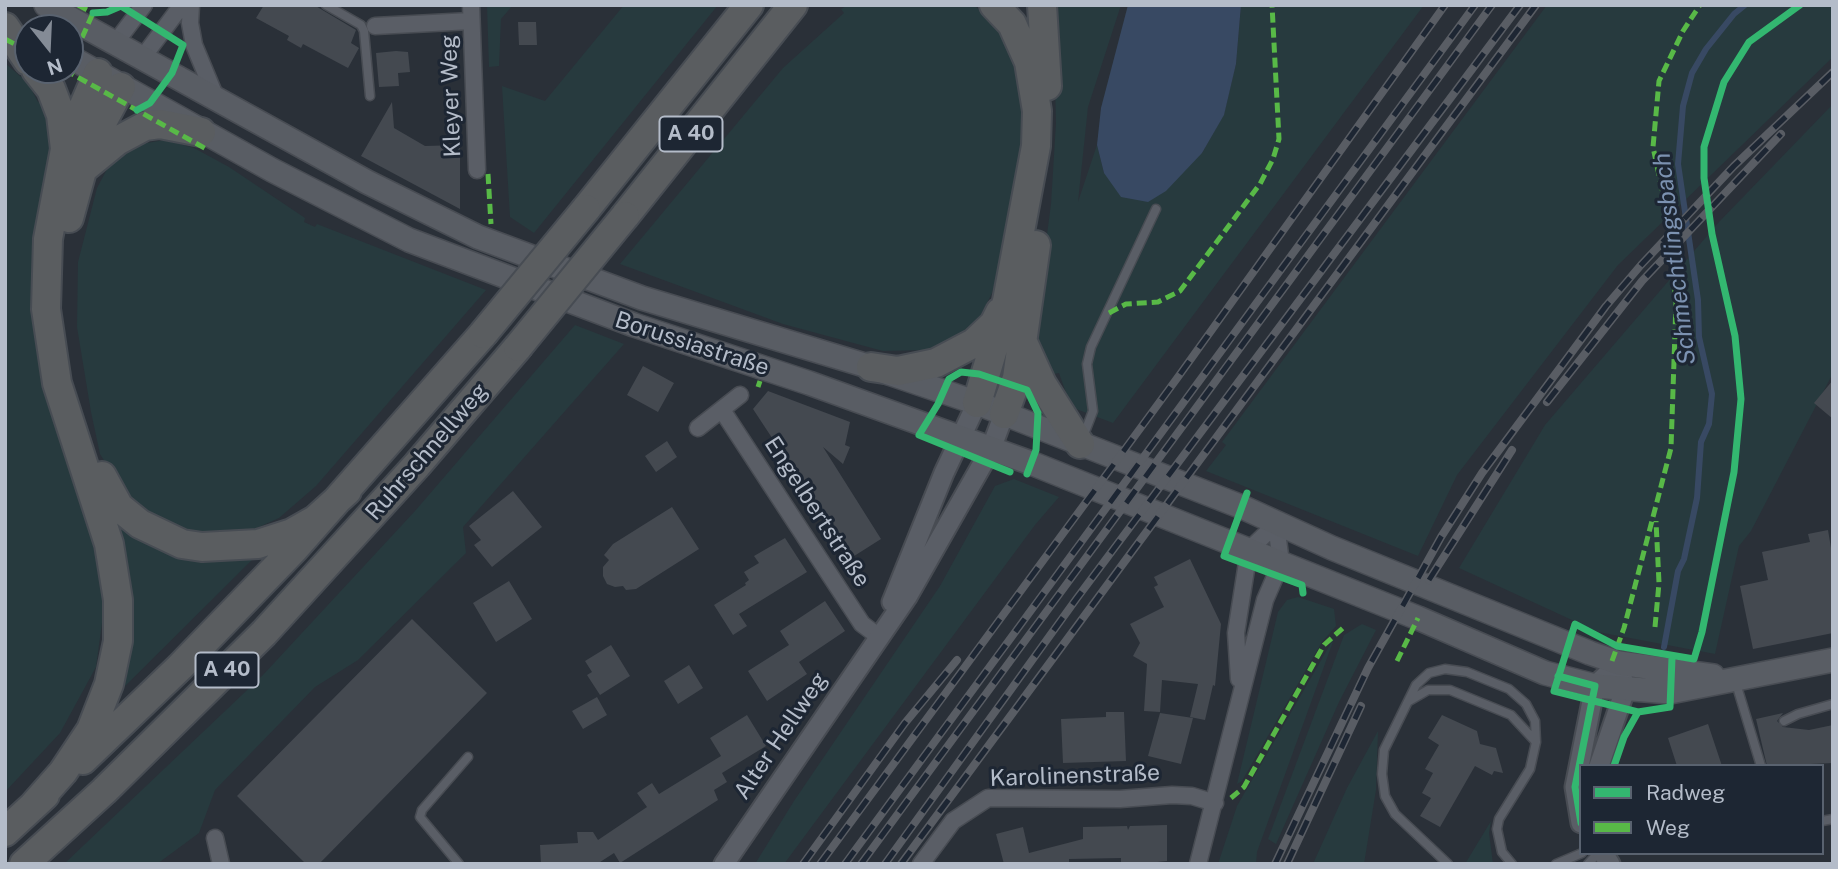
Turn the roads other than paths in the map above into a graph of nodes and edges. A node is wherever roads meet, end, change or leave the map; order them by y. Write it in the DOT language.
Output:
graph roads {
  1 [pos="46,5"];
  2 [pos="144,5"];
  3 [pos="182,5"];
  4 [pos="191,5"];
  5 [pos="326,5"];
  6 [pos="749,5"];
  7 [pos="793,5"];
  8 [pos="807,5"];
  9 [pos="994,5"];
  10 [pos="1042,5"];
  11 [pos="471,13"];
  12 [pos="375,26"];
  13 [pos="116,42"];
  14 [pos="756,52"];
  15 [pos="143,57"];
  16 [pos="84,65"];
  17 [pos="110,80"];
  18 [pos="47,84"];
  19 [pos="370,96"];
  20 [pos="216,97"];
  21 [pos="201,132"];
  22 [pos="73,159"];
  23 [pos="477,170"];
  24 [pos="1156,209"];
  25 [pos="1007,301"];
  26 [pos="1022,340"];
  27 [pos="871,367"];
  28 [pos="740,395"];
  29 [pos="977,402"];
  30 [pos="722,410"];
  31 [pos="1004,414"];
  32 [pos="698,428"];
  33 [pos="963,439"];
  34 [pos="1080,444"];
  35 [pos="991,449"];
  36 [pos="347,491"];
  37 [pos="1276,524"];
  38 [pos="1249,550"];
  39 [pos="1281,563"];
  40 [pos="878,636"];
  41 [pos="1833,660"];
  42 [pos="1619,663"];
  43 [pos="1734,678"];
  44 [pos="1595,686"];
  45 [pos="1625,690"];
  46 [pos="1239,696"];
  47 [pos="1406,703"];
  48 [pos="1833,705"];
  49 [pos="1784,721"];
  50 [pos="1536,742"];
  51 [pos="468,757"];
  52 [pos="1580,764"];
  53 [pos="1600,764"];
  54 [pos="1761,764"];
  55 [pos="1579,767"];
  56 [pos="1215,803"];
  57 [pos="33,806"];
  58 [pos="1579,811"];
  59 [pos="5,832"];
  60 [pos="215,838"];
  61 [pos="1579,854"];
  62 [pos="24,864"];
  63 [pos="221,864"];
  64 [pos="459,864"];
  65 [pos="724,864"];
  66 [pos="921,864"];
  67 [pos="1198,864"];
  68 [pos="1448,864"];
  69 [pos="1512,864"];
  70 [pos="1556,864"];
  1 -- 13 [label="main road, Borussiastraße"];
  2 -- 13 [label="street"];
  3 -- 15 [label="street"];
  4 -- 20 [label="street"];
  5 -- 19 [label="lane"];
  6 -- 36 [label="highway, Ruhrschnellweg / A 40, bridge"];
  7 -- 14 [label="highway, Ruhrschnellweg / A 40"];
  8 -- 14 [label="highway"];
  9 -- 25 [label="highway"];
  10 -- 26 [label="highway"];
  11 -- 12 [label="street, Kleyer Weg"];
  11 -- 23 [label="street, Kleyer Weg"];
  13 -- 15 [label="main road, Borussiastraße"];
  13 -- 17 [label="main road"];
  14 -- 62 [label="highway, Ruhrschnellweg / A 40, bridge"];
  15 -- 17 [label="main road"];
  15 -- 20 [label="main road, Borussiastraße"];
  16 -- 17 [label="main road, Borussiastraße"];
  17 -- 21 [label="main road, Borussiastraße"];
  17 -- 22 [label="highway"];
  18 -- 22 [label="highway"];
  20 -- 27 [label="main road, Borussiastraße"];
  21 -- 22 [label="highway"];
  21 -- 33 [label="main road, Borussiastraße"];
  22 -- 36 [label="highway"];
  22 -- 57 [label="highway"];
  24 -- 34 [label="lane"];
  25 -- 27 [label="highway"];
  25 -- 29 [label="highway"];
  26 -- 31 [label="highway"];
  26 -- 34 [label="highway"];
  27 -- 29 [label="main road, Borussiastraße"];
  28 -- 30 [label="street"];
  29 -- 31 [label="main road, Borussiastraße"];
  29 -- 33 [label="street, Alter Hellweg"];
  30 -- 32 [label="street"];
  30 -- 40 [label="street, Engelbertstraße"];
  31 -- 34 [label="main road, Borussiastraße"];
  31 -- 35 [label="street, Alter Hellweg"];
  33 -- 35 [label="main road, Borussiastraße"];
  33 -- 40 [label="street, Alter Hellweg"];
  34 -- 37 [label="main road, Borussiastraße"];
  35 -- 38 [label="main road, Borussiastraße"];
  35 -- 40 [label="street, Alter Hellweg"];
  36 -- 57 [label="highway, Ruhrschnellweg / A 40"];
  37 -- 38 [label="street"];
  37 -- 39 [label="street"];
  37 -- 42 [label="main road, Borussiastraße"];
  38 -- 39 [label="main road, Borussiastraße"];
  38 -- 46 [label="street"];
  39 -- 44 [label="main road, Borussiastraße"];
  39 -- 46 [label="street"];
  40 -- 65 [label="street, Alter Hellweg"];
  41 -- 43 [label="main road, Borussiastraße"];
  42 -- 43 [label="main road, Borussiastraße"];
  42 -- 44 [label="street"];
  42 -- 45 [label="street"];
  43 -- 45 [label="main road, Borussiastraße"];
  43 -- 54 [label="lane"];
  44 -- 45 [label="main road, Borussiastraße"];
  44 -- 52 [label="street"];
  45 -- 53 [label="street"];
  46 -- 56 [label="street"];
  47 -- 50 [label="lane"];
  47 -- 50 [label="lane"];
  47 -- 68 [label="lane"];
  48 -- 49 [label="lane"];
  50 -- 69 [label="lane"];
  51 -- 64 [label="lane"];
  55 -- 58 [label="street"];
  56 -- 66 [label="street, Karolinenstraße"];
  56 -- 67 [label="street"];
  57 -- 59 [label="highway, Ruhrschnellweg / A 40"];
  60 -- 63 [label="street"];
  61 -- 70 [label="lane"];
}
